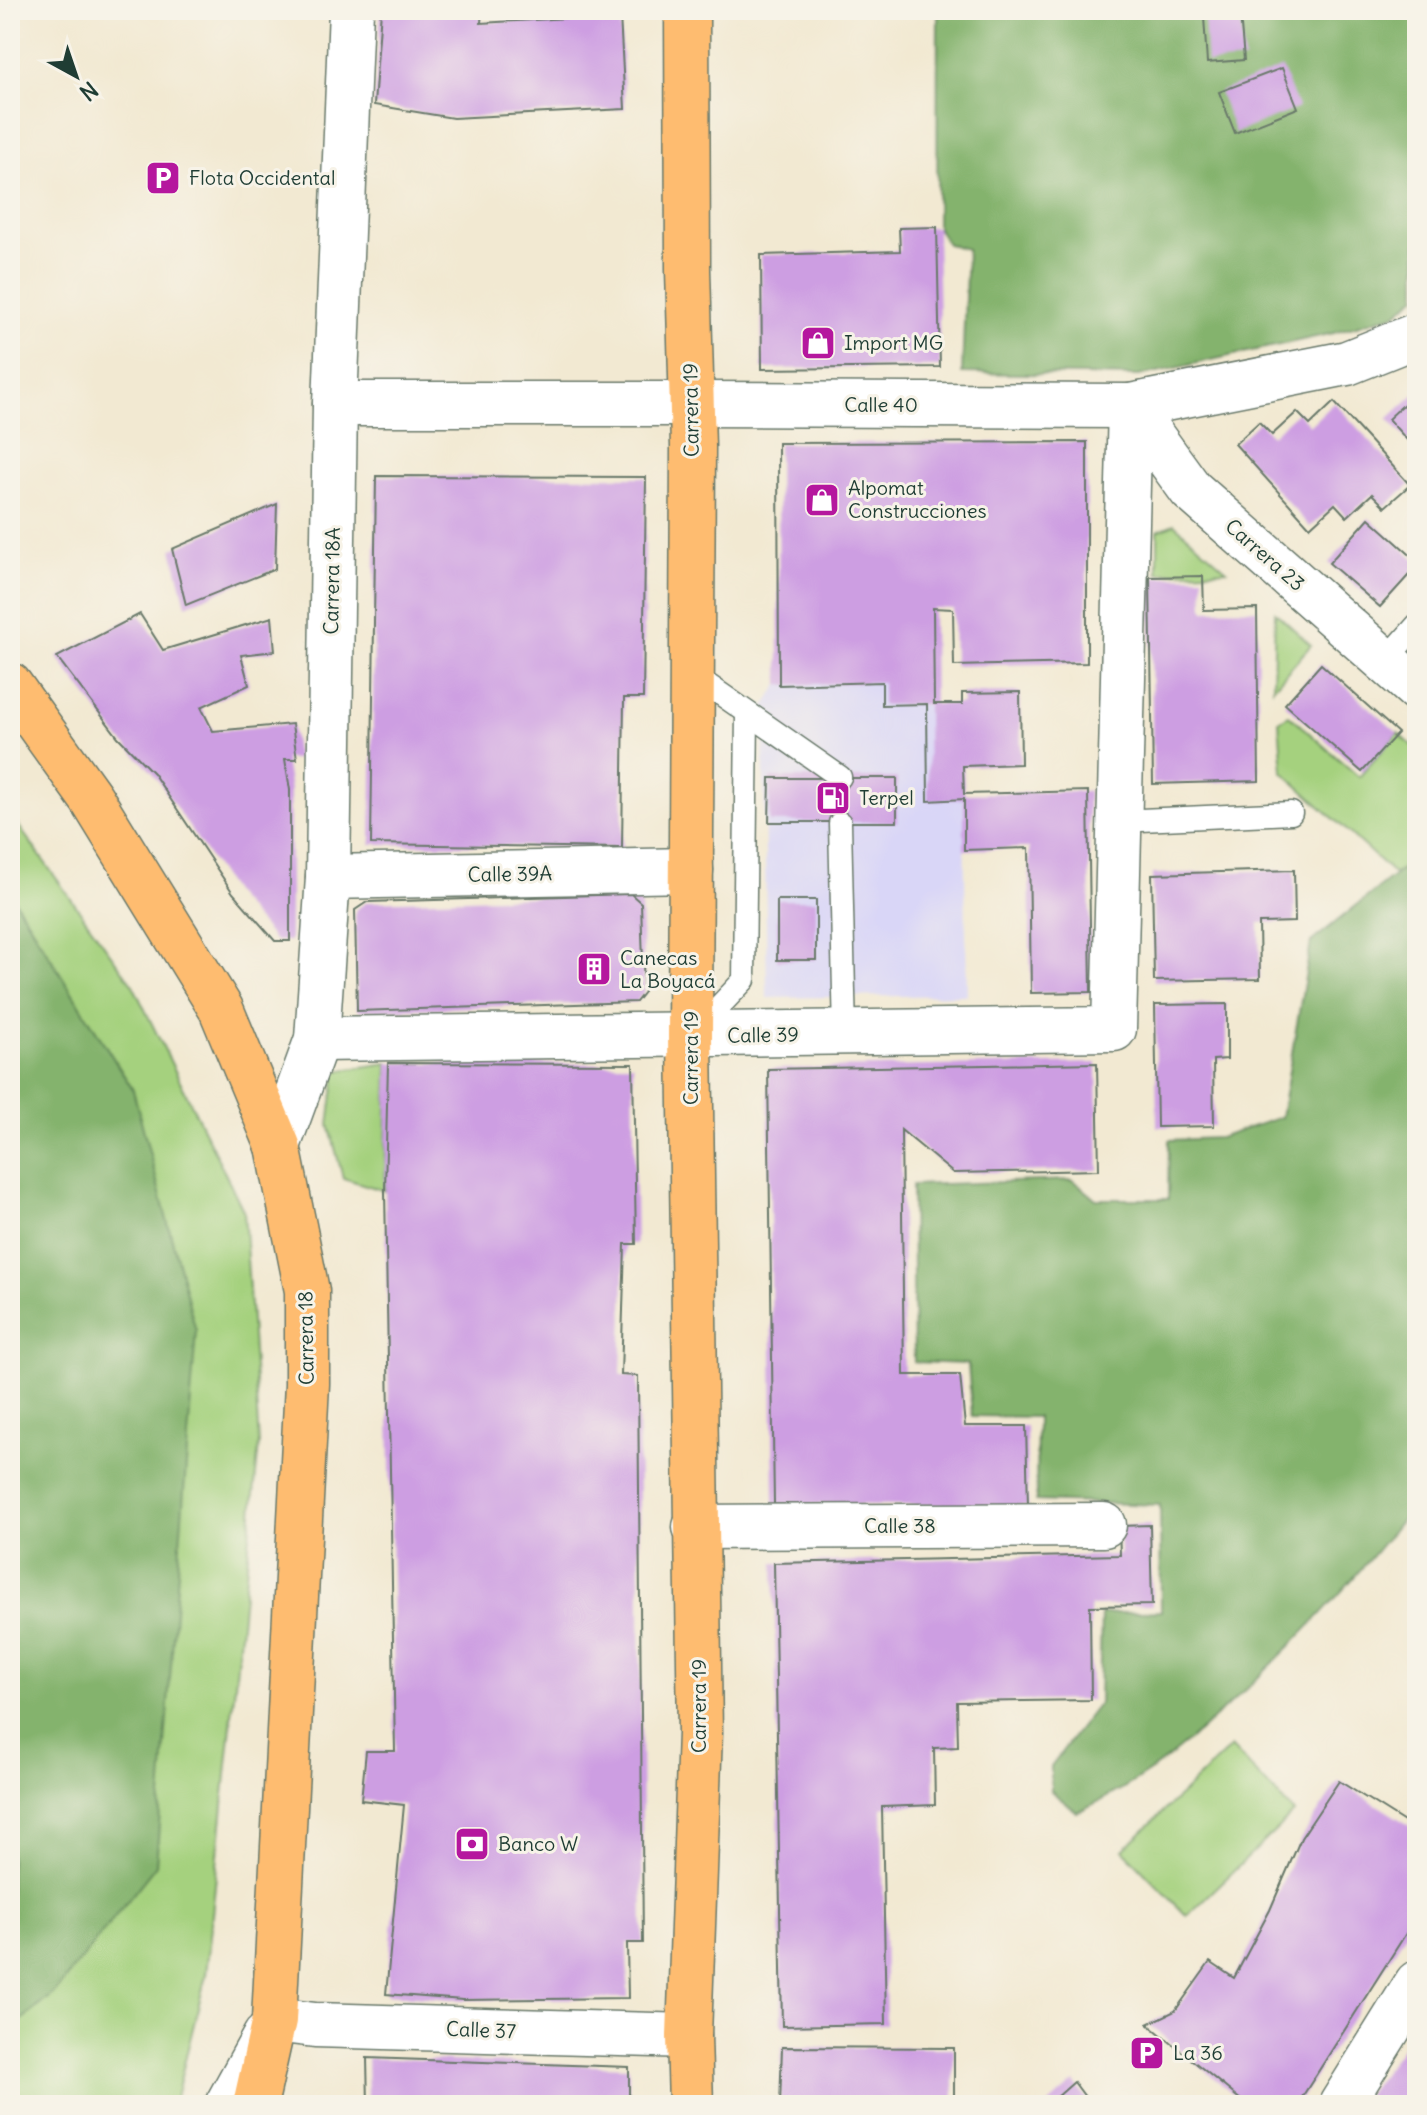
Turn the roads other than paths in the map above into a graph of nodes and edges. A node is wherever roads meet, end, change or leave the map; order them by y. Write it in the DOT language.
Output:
graph roads {
  1 [pos="351,10"];
  2 [pos="687,10"];
  3 [pos="1417,335"];
  4 [pos="335,404"];
  5 [pos="691,404"];
  6 [pos="1130,406"];
  7 [pos="1417,625"];
  8 [pos="1385,661"];
  9 [pos="692,674"];
  10 [pos="10,685"];
  11 [pos="1417,689"];
  12 [pos="747,713"];
  13 [pos="840,777"];
  14 [pos="1291,813"];
  15 [pos="1119,821"];
  16 [pos="840,823"];
  17 [pos="691,870"];
  18 [pos="328,877"];
  19 [pos="845,1034"];
  20 [pos="690,1037"];
  21 [pos="317,1039"];
  22 [pos="278,1146"];
  23 [pos="1104,1525"];
  24 [pos="695,1527"];
  25 [pos="1417,1983"];
  26 [pos="274,2020"];
  27 [pos="689,2036"];
  28 [pos="227,2105"];
  29 [pos="255,2105"];
  30 [pos="286,2105"];
  31 [pos="691,2105"];
  32 [pos="1341,2105"];
  1 -- 4 [label="street, Carrera 18A"];
  2 -- 5 [label="main road, Carrera 19"];
  3 -- 6 [label="street, Calle 40"];
  4 -- 5 [label="street, Calle 40"];
  4 -- 18 [label="street, Carrera 18A"];
  5 -- 6 [label="street, Calle 40"];
  5 -- 9 [label="main road, Carrera 19"];
  6 -- 8 [label="street, Carrera 23"];
  6 -- 15 [label="street"];
  7 -- 8 [label="lane"];
  8 -- 11 [label="street, Carrera 23"];
  9 -- 12 [label="lane"];
  9 -- 17 [label="main road, Carrera 19"];
  10 -- 22 [label="main road, Carrera 18"];
  12 -- 13 [label="lane"];
  12 -- 20 [label="lane"];
  14 -- 15 [label="lane"];
  15 -- 19 [label="street, Calle 39"];
  16 -- 19 [label="lane"];
  17 -- 18 [label="street, Calle 39A"];
  17 -- 20 [label="main road, Carrera 19"];
  18 -- 21 [label="street, Carrera 18A"];
  19 -- 20 [label="street, Calle 39"];
  20 -- 21 [label="street, Calle 39"];
  20 -- 24 [label="main road, Carrera 19"];
  21 -- 22 [label="street, Carrera 18A"];
  22 -- 26 [label="main road, Carrera 18"];
  23 -- 24 [label="street, Calle 38"];
  24 -- 27 [label="main road, Carrera 19"];
  25 -- 32 [label="street"];
  26 -- 27 [label="street, Calle 37"];
  26 -- 28 [label="street"];
  26 -- 29 [label="main road, Carrera 18"];
  26 -- 30 [label="main road, Carrera 18"];
  27 -- 31 [label="main road, Carrera 19"];
}
